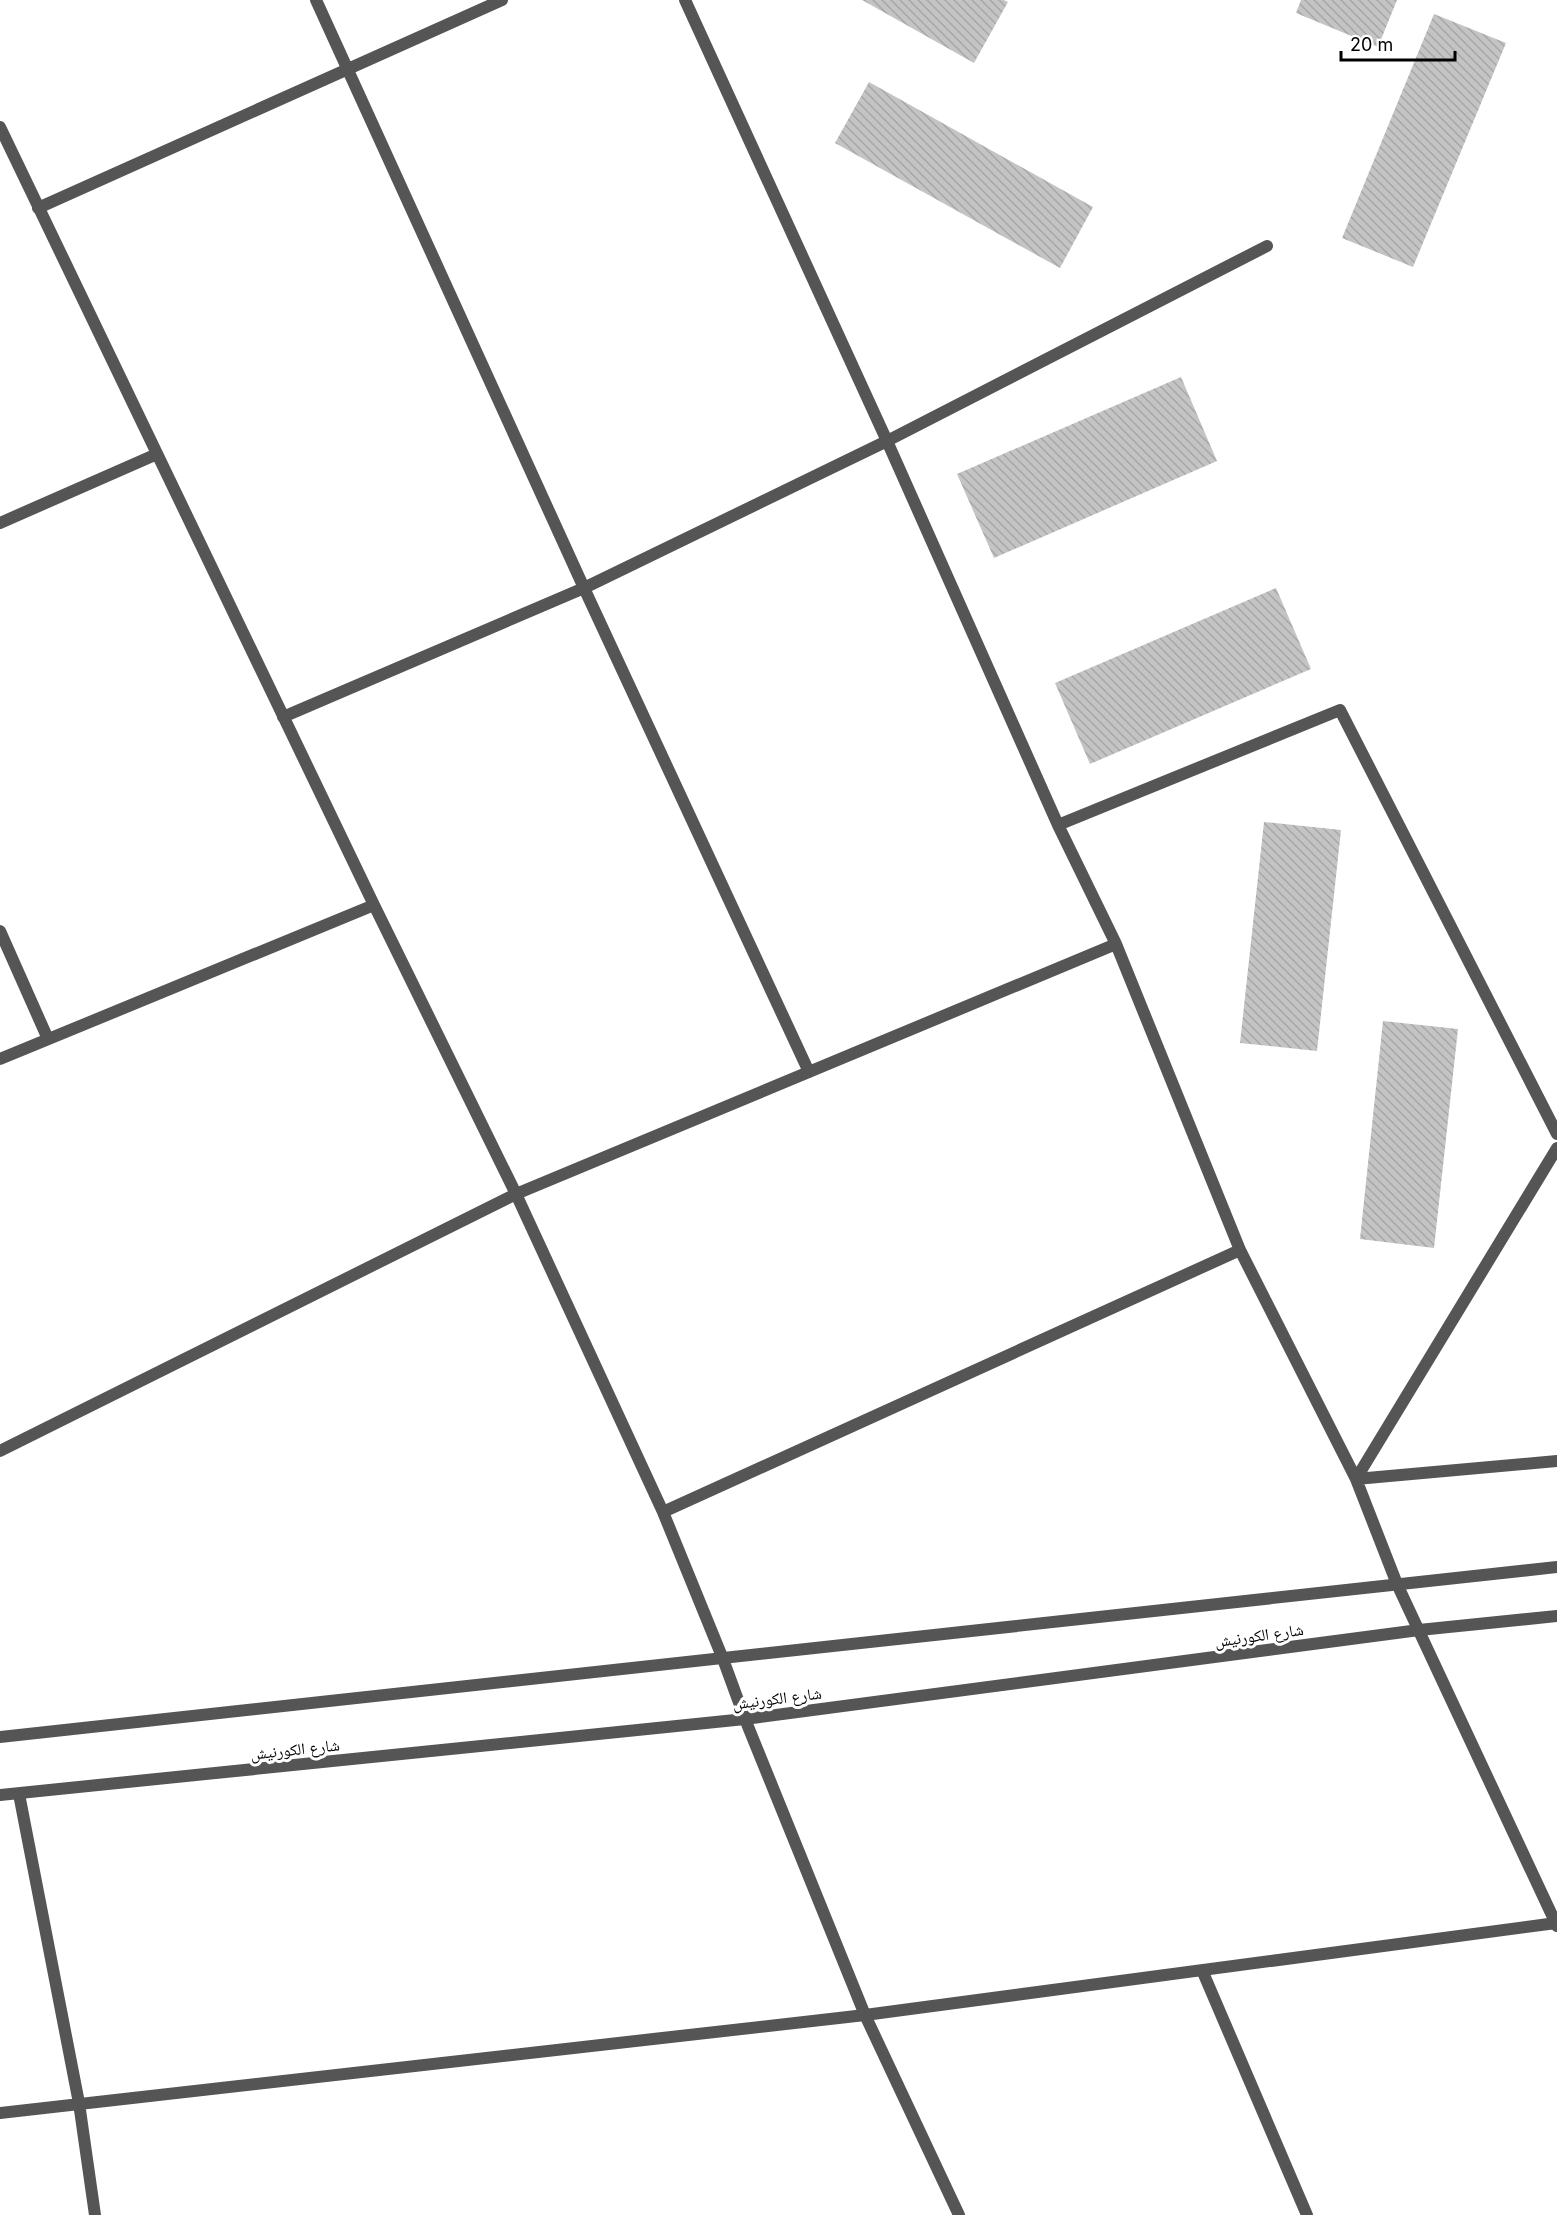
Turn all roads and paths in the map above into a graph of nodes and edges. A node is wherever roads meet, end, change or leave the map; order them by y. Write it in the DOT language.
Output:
graph roads {
  1 [pos="316,0"];
  2 [pos="502,0"];
  3 [pos="685,0"];
  4 [pos="346,70"];
  5 [pos="0,127"];
  6 [pos="38,208"];
  7 [pos="1267,246"];
  8 [pos="886,441"];
  9 [pos="156,454"];
  10 [pos="0,523"];
  11 [pos="584,588"];
  12 [pos="283,717"];
  13 [pos="1058,825"];
  14 [pos="374,905"];
  15 [pos="0,931"];
  16 [pos="1116,944"];
  17 [pos="48,1039"];
  18 [pos="0,1059"];
  19 [pos="809,1072"];
  20 [pos="1557,1134"];
  21 [pos="1557,1148"];
  22 [pos="516,1194"];
  23 [pos="1240,1250"];
  24 [pos="0,1452"];
  25 [pos="1557,1461"];
  26 [pos="1356,1479"];
  27 [pos="663,1512"];
  28 [pos="1557,1567"];
  29 [pos="1397,1584"];
  30 [pos="1557,1616"];
  31 [pos="1419,1630"];
  32 [pos="723,1659"];
  33 [pos="745,1719"];
  34 [pos="0,1737"];
  35 [pos="19,1794"];
  36 [pos="0,1796"];
  37 [pos="1556,1924"];
  38 [pos="1202,1970"];
  39 [pos="866,2014"];
  40 [pos="80,2103"];
  41 [pos="0,2113"];
  42 [pos="94,2215"];
  43 [pos="959,2215"];
  44 [pos="1307,2215"];
  1 -- 4 [label="street"];
  2 -- 4 [label="street"];
  3 -- 8 [label="street"];
  4 -- 6 [label="street"];
  4 -- 11 [label="street"];
  5 -- 6 [label="street"];
  6 -- 9 [label="street"];
  7 -- 8 [label="street"];
  8 -- 11 [label="street"];
  8 -- 13 [label="street"];
  9 -- 10 [label="street"];
  9 -- 12 [label="street"];
  11 -- 12 [label="street"];
  11 -- 19 [label="street"];
  12 -- 14 [label="street"];
  13 -- 16 [label="street"];
  13 -- 20 [label="street"];
  14 -- 17 [label="street"];
  14 -- 22 [label="street"];
  15 -- 17 [label="street"];
  16 -- 19 [label="street"];
  16 -- 23 [label="street"];
  17 -- 18 [label="street"];
  19 -- 22 [label="street"];
  21 -- 26 [label="street"];
  22 -- 24 [label="street"];
  22 -- 27 [label="street"];
  23 -- 26 [label="street"];
  23 -- 27 [label="street"];
  25 -- 26 [label="street"];
  26 -- 29 [label="street"];
  27 -- 32 [label="street"];
  28 -- 29 [label="street, شارع الكورنيش"];
  29 -- 31 [label="street"];
  29 -- 32 [label="street, شارع الكورنيش"];
  30 -- 31 [label="street, شارع الكورنيش"];
  31 -- 33 [label="street, شارع الكورنيش"];
  31 -- 37 [label="street"];
  32 -- 33 [label="street"];
  32 -- 34 [label="street, شارع الكورنيش"];
  33 -- 35 [label="street, شارع الكورنيش"];
  33 -- 39 [label="street"];
  35 -- 36 [label="street, شارع الكورنيش"];
  35 -- 40 [label="street"];
  37 -- 38 [label="street"];
  38 -- 39 [label="street"];
  38 -- 44 [label="street"];
  39 -- 40 [label="street"];
  39 -- 43 [label="street"];
  40 -- 41 [label="street"];
  40 -- 42 [label="street"];
}
